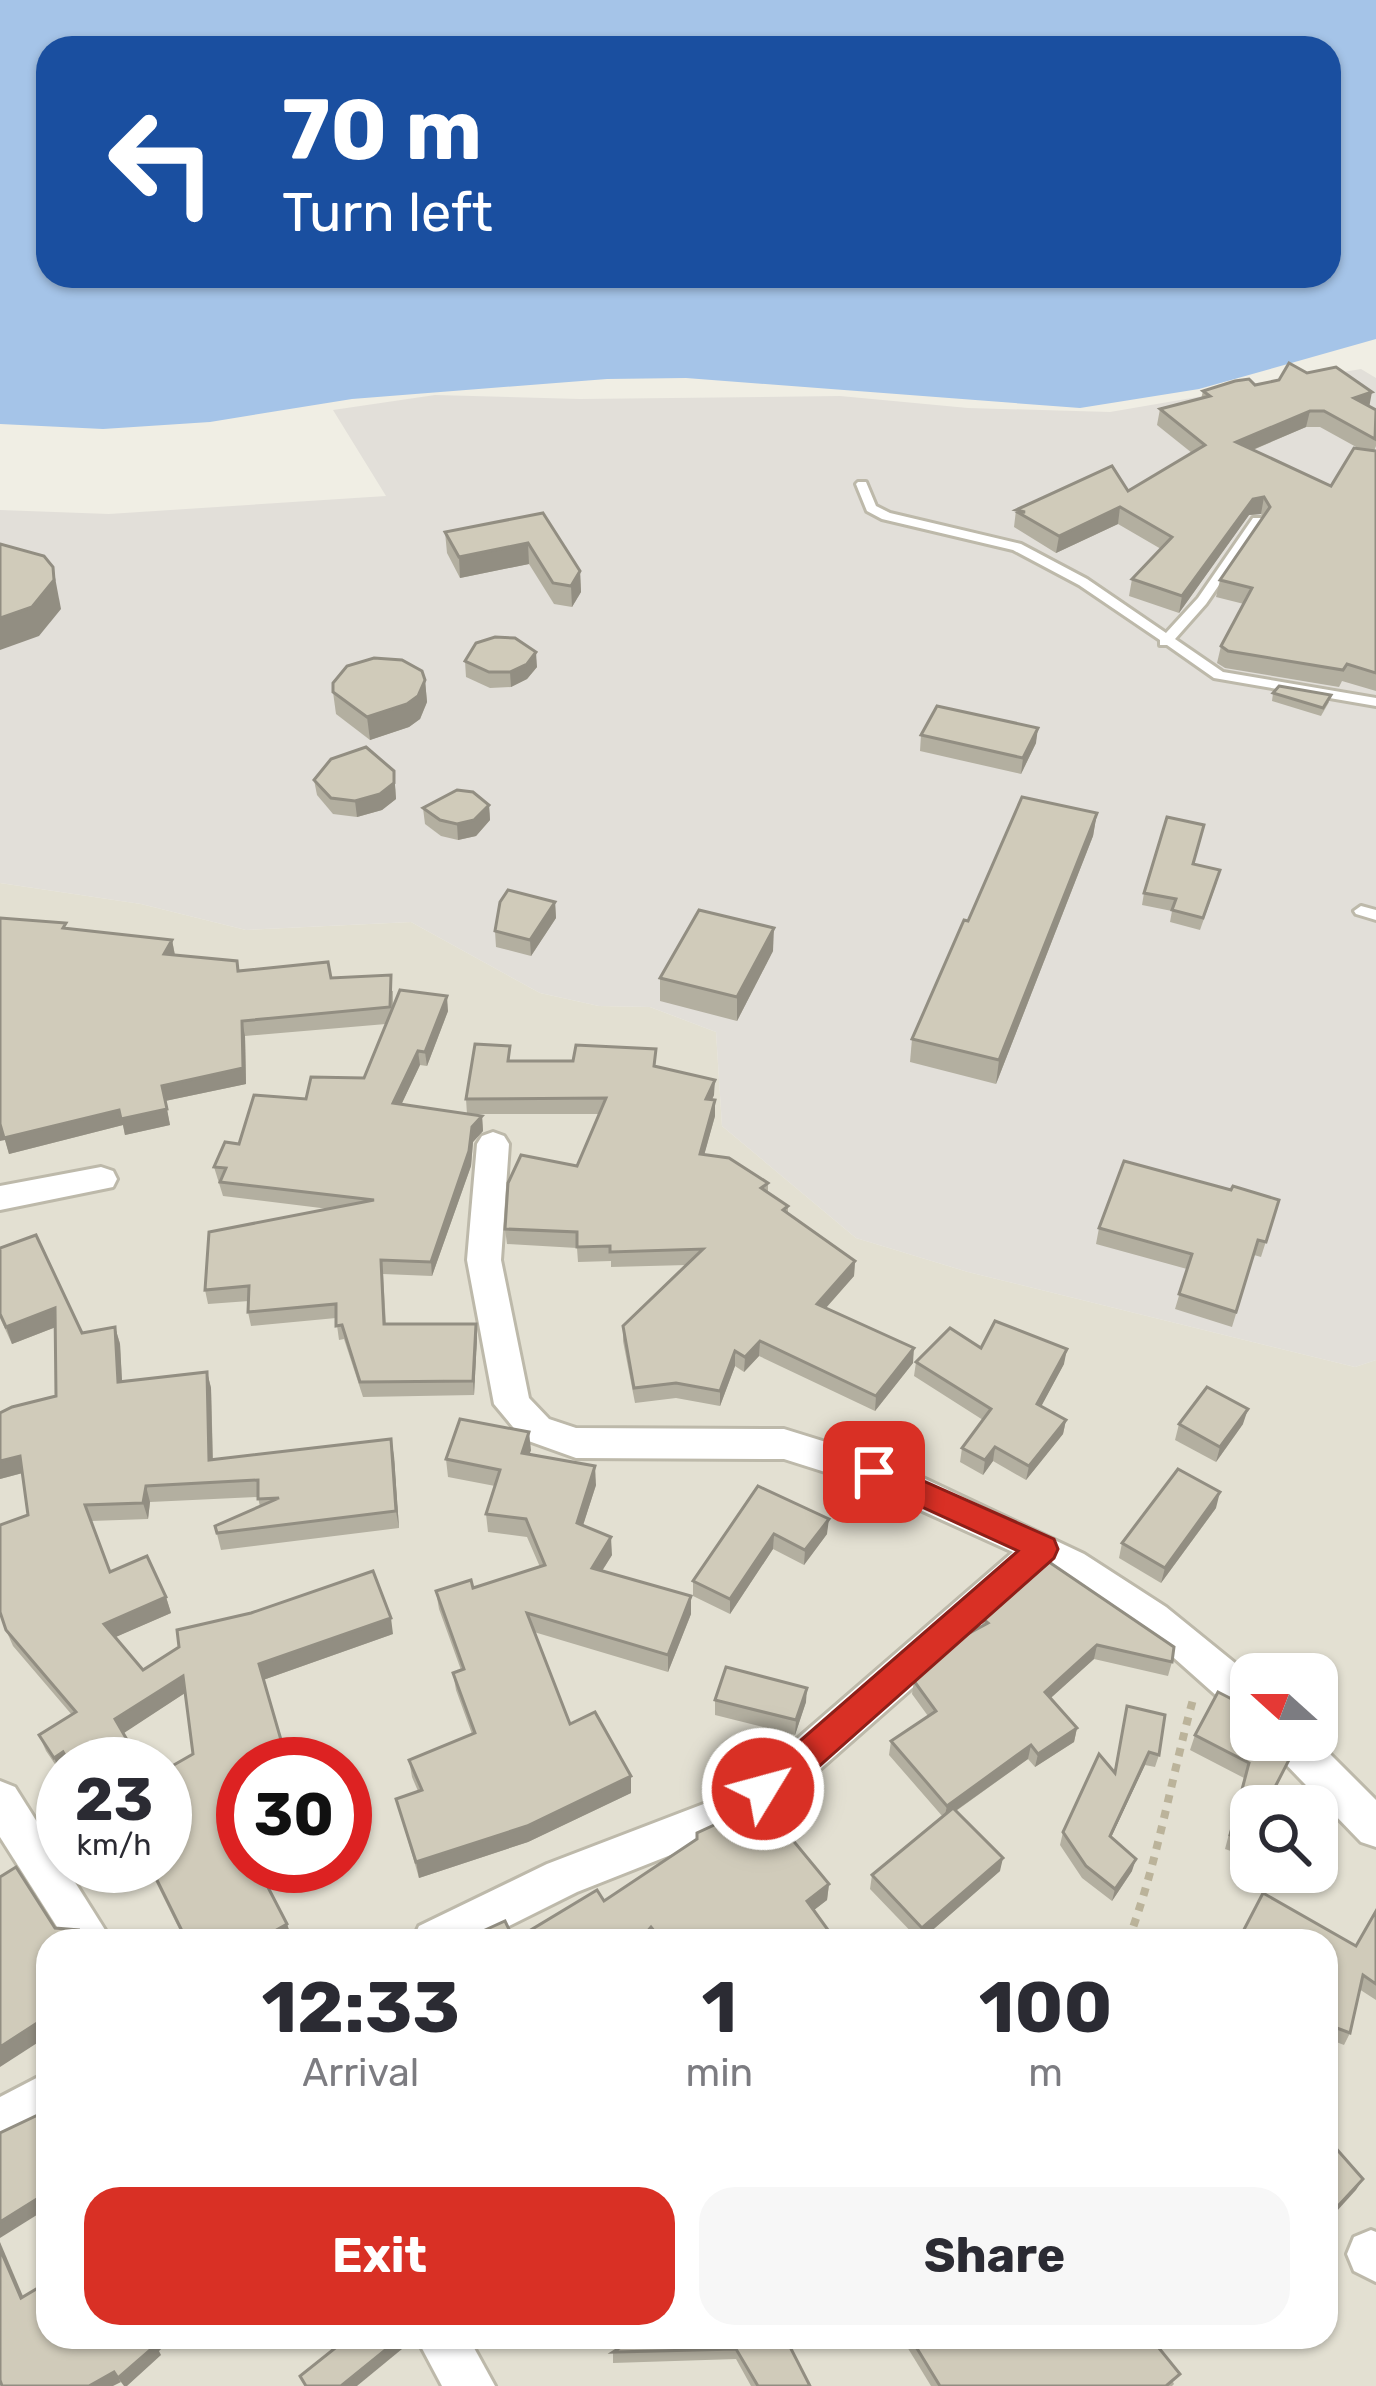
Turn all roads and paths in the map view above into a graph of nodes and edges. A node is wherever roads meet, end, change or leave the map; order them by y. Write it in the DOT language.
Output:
graph roads {
  1 [pos="862,484"];
  2 [pos="1257,521"];
  3 [pos="1165,642"];
  4 [pos="1376,702"];
  5 [pos="493,1144"];
  6 [pos="101,1179"];
  7 [pos="0,1198"];
  8 [pos="1043,1549"];
  9 [pos="1208,1658"];
  10 [pos="1230,1681"];
  11 [pos="1310,1761"];
  12 [pos="0,1800"];
  13 [pos="1376,1828"];
  14 [pos="82,1929"];
  15 [pos="458,1929"];
  16 [pos="1133,1929"];
  17 [pos="36,2102"];
  18 [pos="0,2122"];
  19 [pos="447,2349"];
  20 [pos="470,2386"];
  1 -- 3 [label="lane"];
  2 -- 3 [label="lane"];
  3 -- 4 [label="lane"];
  5 -- 8 [label="street"];
  6 -- 7 [label="street"];
  8 -- 9 [label="street"];
  8 -- 15 [label="street"];
  9 -- 10 [label="street"];
  9 -- 16 [label="path"];
  11 -- 13 [label="street"];
  12 -- 14 [label="street"];
  17 -- 18 [label="street"];
  19 -- 20 [label="street"];
}
